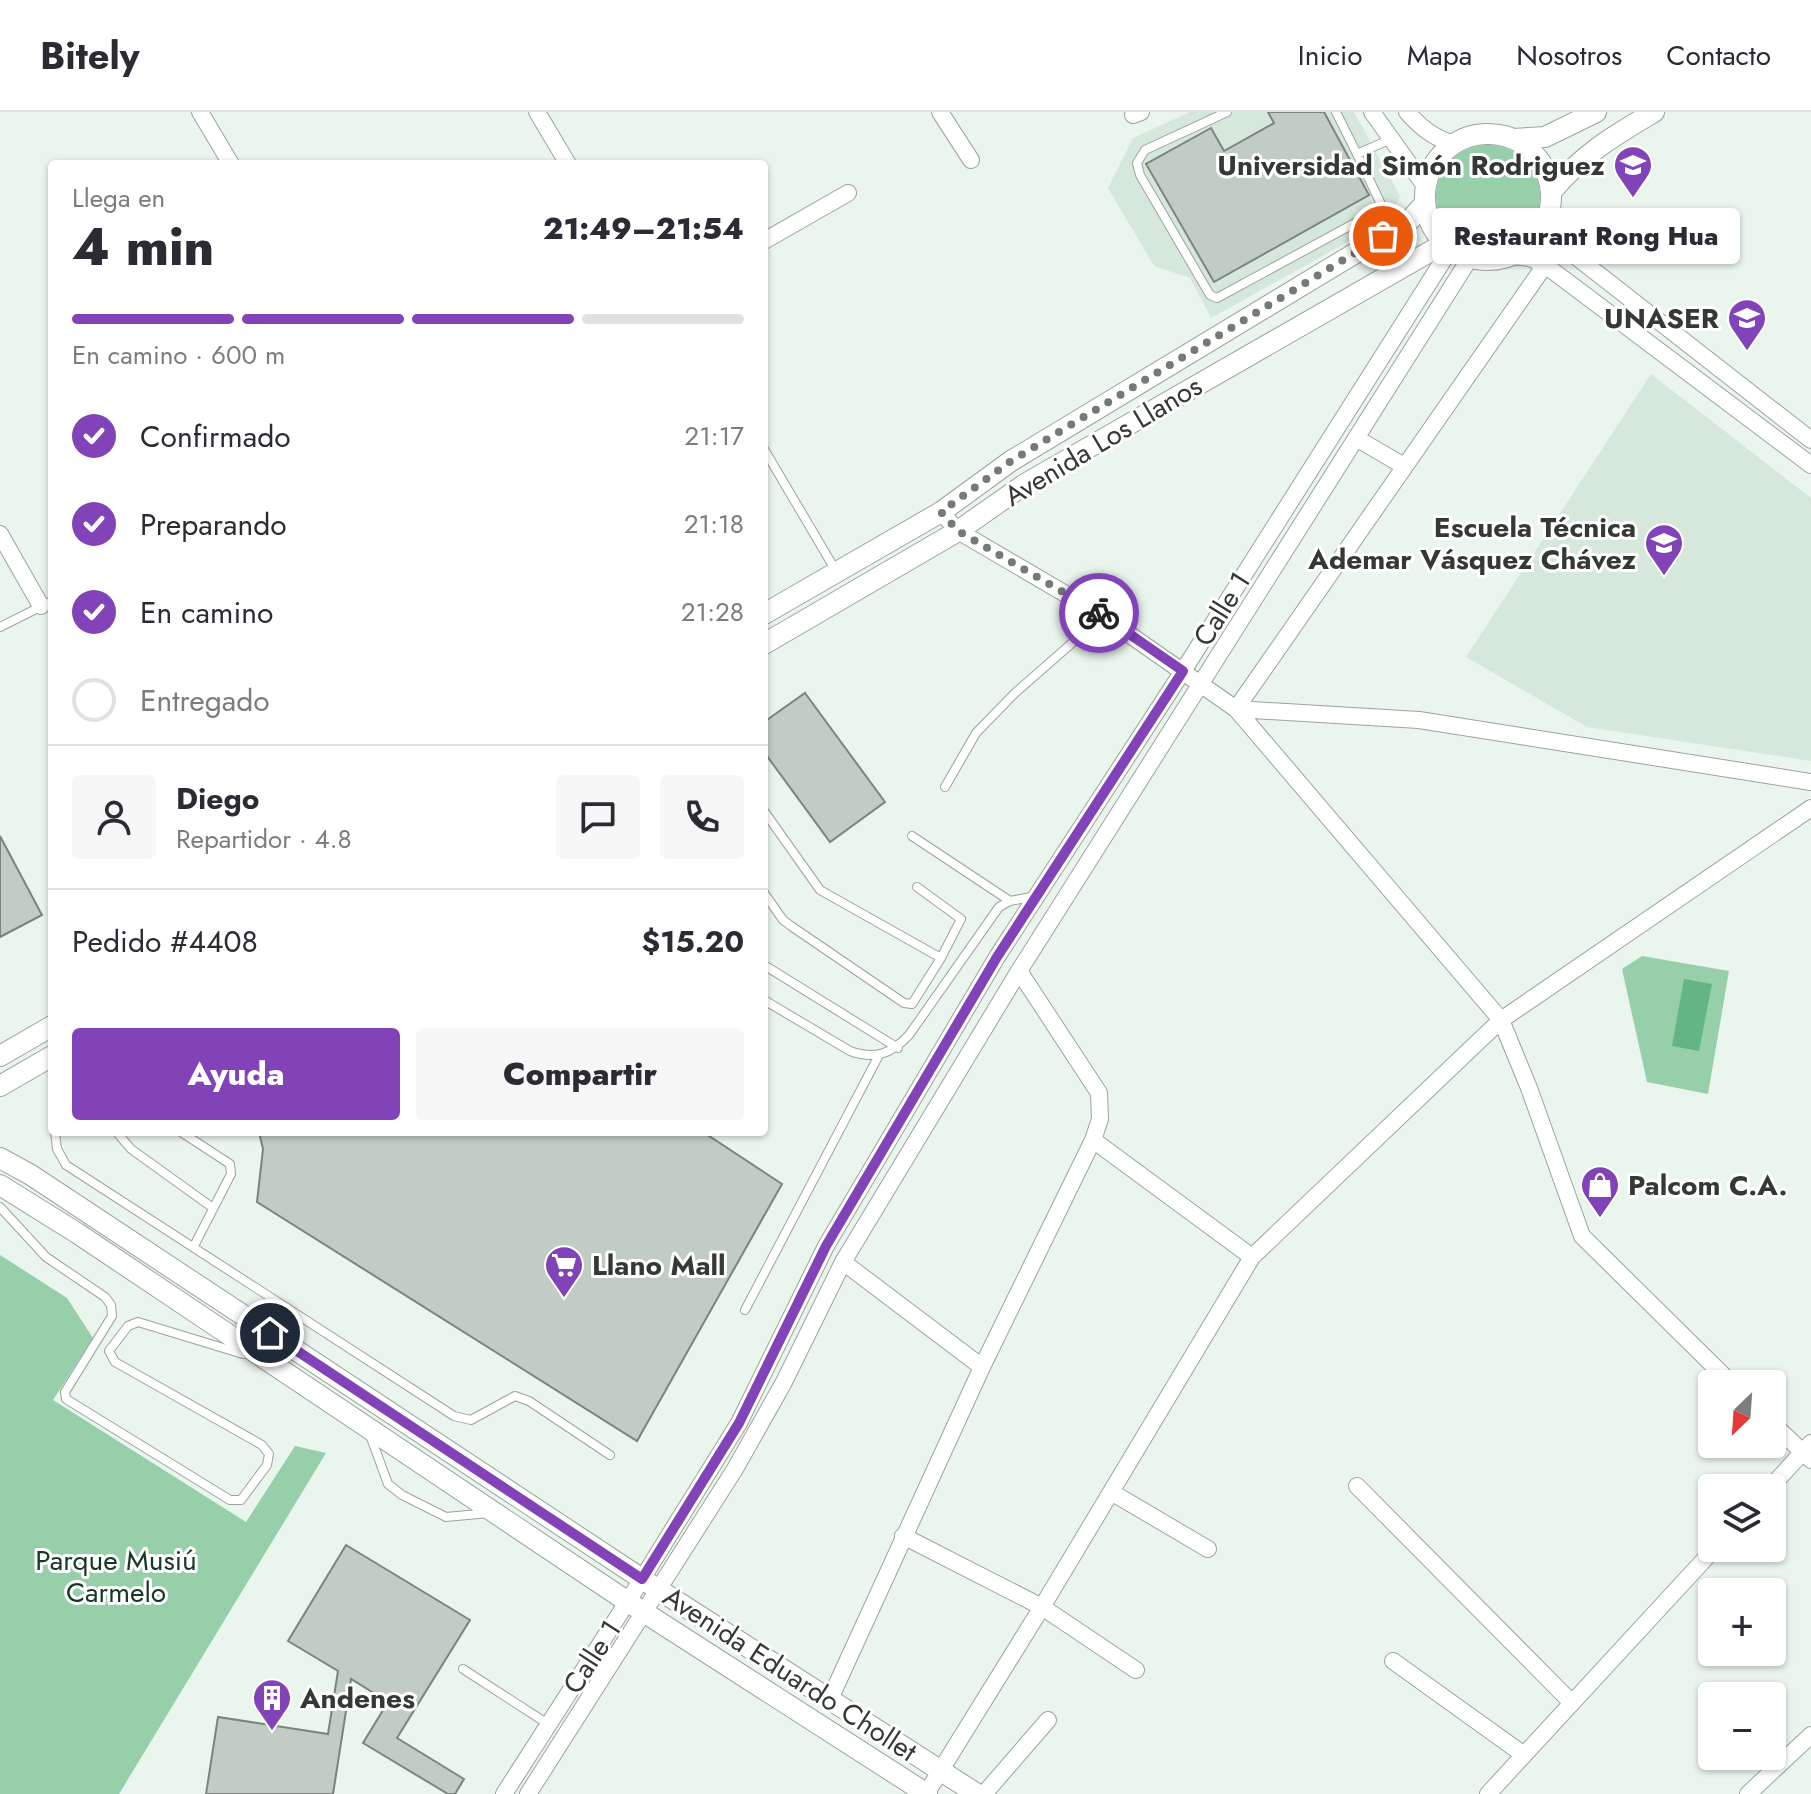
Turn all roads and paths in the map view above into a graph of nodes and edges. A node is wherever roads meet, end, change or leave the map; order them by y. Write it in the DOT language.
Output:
graph roads {
  1 [pos="200,112"];
  2 [pos="537,112"];
  3 [pos="940,112"];
  4 [pos="1227,112"];
  5 [pos="1336,112"];
  6 [pos="1372,112"];
  7 [pos="1407,112"];
  8 [pos="1596,112"];
  9 [pos="1654,112"];
  10 [pos="1391,139"];
  11 [pos="1513,139"];
  12 [pos="1453,144"];
  13 [pos="1357,154"];
  14 [pos="229,160"];
  15 [pos="566,160"];
  16 [pos="971,160"];
  17 [pos="848,193"];
  18 [pos="1425,194"];
  19 [pos="1550,202"];
  20 [pos="768,239"];
  21 [pos="1448,246"];
  22 [pos="1512,256"];
  23 [pos="1470,258"];
  24 [pos="1545,265"];
  25 [pos="1356,438"];
  26 [pos="1811,440"];
  27 [pos="768,456"];
  28 [pos="1811,465"];
  29 [pos="1404,466"];
  30 [pos="941,512"];
  31 [pos="958,531"];
  32 [pos="0,534"];
  33 [pos="836,572"];
  34 [pos="46,603"];
  35 [pos="768,612"];
  36 [pos="1103,616"];
  37 [pos="0,627"];
  38 [pos="768,642"];
  39 [pos="1183,671"];
  40 [pos="1199,683"];
  41 [pos="1236,709"];
  42 [pos="1811,782"];
  43 [pos="945,787"];
  44 [pos="1811,808"];
  45 [pos="768,817"];
  46 [pos="912,836"];
  47 [pos="917,887"];
  48 [pos="1037,896"];
  49 [pos="768,899"];
  50 [pos="1010,901"];
  51 [pos="941,958"];
  52 [pos="768,967"];
  53 [pos="1019,971"];
  54 [pos="768,1002"];
  55 [pos="1501,1020"];
  56 [pos="48,1028"];
  57 [pos="898,1048"];
  58 [pos="0,1056"];
  59 [pos="878,1057"];
  60 [pos="48,1058"];
  61 [pos="0,1086"];
  62 [pos="55,1136"];
  63 [pos="120,1136"];
  64 [pos="187,1136"];
  65 [pos="1093,1140"];
  66 [pos="0,1158"];
  67 [pos="0,1185"];
  68 [pos="0,1207"];
  69 [pos="213,1208"];
  70 [pos="194,1246"];
  71 [pos="1252,1257"];
  72 [pos="843,1262"];
  73 [pos="745,1310"];
  74 [pos="267,1362"];
  75 [pos="982,1367"];
  76 [pos="1718,1370"];
  77 [pos="369,1431"];
  78 [pos="1786,1435"];
  79 [pos="1809,1454"];
  80 [pos="610,1455"];
  81 [pos="1786,1474"];
  82 [pos="1357,1486"];
  83 [pos="1111,1492"];
  84 [pos="493,1513"];
  85 [pos="903,1536"];
  86 [pos="1208,1549"];
  87 [pos="1702,1562"];
  88 [pos="651,1585"];
  89 [pos="637,1607"];
  90 [pos="1042,1607"];
  91 [pos="1393,1661"];
  92 [pos="463,1669"];
  93 [pos="1136,1670"];
  94 [pos="830,1699"];
  95 [pos="1572,1703"];
  96 [pos="1048,1720"];
  97 [pos="549,1725"];
  98 [pos="1811,1735"];
  99 [pos="1524,1755"];
  100 [pos="939,1769"];
  101 [pos="504,1794"];
  102 [pos="528,1794"];
  103 [pos="927,1794"];
  104 [pos="977,1794"];
  105 [pos="984,1794"];
  106 [pos="1488,1794"];
  107 [pos="1748,1794"];
  1 -- 14 [label="street"];
  2 -- 15 [label="street"];
  3 -- 16 [label="street"];
  4 -- 13 [label="lane"];
  5 -- 13 [label="lane"];
  6 -- 10 [label="street"];
  7 -- 12 [label="street"];
  8 -- 11 [label="street"];
  9 -- 19 [label="street"];
  10 -- 13 [label="lane"];
  10 -- 18 [label="street"];
  11 -- 12 [label="street"];
  11 -- 19 [label="street"];
  12 -- 18 [label="street"];
  17 -- 20 [label="street"];
  18 -- 21 [label="street"];
  18 -- 30 [label="street, Avenida Los Llanos"];
  19 -- 22 [label="street"];
  19 -- 26 [label="street"];
  21 -- 23 [label="street"];
  21 -- 31 [label="street, Avenida Los Llanos"];
  21 -- 39 [label="street, Calle 1"];
  22 -- 23 [label="street"];
  22 -- 24 [label="street"];
  23 -- 25 [label="street, Calle 1"];
  24 -- 28 [label="street"];
  24 -- 29 [label="street"];
  25 -- 29 [label="street"];
  25 -- 40 [label="street, Calle 1"];
  27 -- 33 [label="lane"];
  29 -- 41 [label="street"];
  30 -- 31 [label="street"];
  30 -- 33 [label="street, Avenida Los Llanos"];
  31 -- 36 [label="street"];
  31 -- 38 [label="street, Avenida Los Llanos"];
  32 -- 34 [label="street"];
  33 -- 35 [label="street, Avenida Los Llanos"];
  34 -- 37 [label="lane"];
  36 -- 39 [label="street"];
  36 -- 43 [label="lane"];
  39 -- 40 [label="street"];
  39 -- 48 [label="street, Calle 1"];
  40 -- 41 [label="street"];
  40 -- 53 [label="street, Calle 1"];
  41 -- 42 [label="street"];
  41 -- 55 [label="street"];
  44 -- 55 [label="street"];
  45 -- 51 [label="lane"];
  46 -- 50 [label="lane"];
  47 -- 51 [label="lane"];
  48 -- 50 [label="lane"];
  48 -- 88 [label="street, Calle 1"];
  49 -- 51 [label="lane"];
  50 -- 57 [label="lane"];
  52 -- 57 [label="lane"];
  53 -- 65 [label="street"];
  53 -- 72 [label="street, Calle 1"];
  54 -- 59 [label="lane"];
  55 -- 71 [label="street"];
  55 -- 76 [label="street"];
  56 -- 58 [label="street"];
  57 -- 59 [label="lane"];
  59 -- 73 [label="lane"];
  60 -- 61 [label="street"];
  62 -- 70 [label="lane"];
  63 -- 69 [label="lane"];
  64 -- 69 [label="lane"];
  65 -- 71 [label="street"];
  65 -- 75 [label="street"];
  66 -- 88 [label="street, Avenida Eduardo Chollet"];
  67 -- 74 [label="street, Avenida Eduardo Chollet"];
  68 -- 74 [label="lane"];
  69 -- 70 [label="lane"];
  70 -- 80 [label="lane"];
  71 -- 83 [label="street"];
  72 -- 75 [label="street"];
  72 -- 88 [label="street, Calle 1"];
  74 -- 77 [label="street, Avenida Eduardo Chollet"];
  75 -- 85 [label="street"];
  77 -- 84 [label="street, Avenida Eduardo Chollet"];
  77 -- 84 [label="lane"];
  78 -- 79 [label="street"];
  79 -- 81 [label="street"];
  82 -- 95 [label="street"];
  83 -- 86 [label="street"];
  83 -- 90 [label="street"];
  84 -- 89 [label="street, Avenida Eduardo Chollet"];
  85 -- 90 [label="street"];
  85 -- 94 [label="street"];
  87 -- 95 [label="street"];
  88 -- 89 [label="street, Calle 1"];
  88 -- 94 [label="street, Avenida Eduardo Chollet"];
  89 -- 97 [label="street, Calle 1"];
  89 -- 102 [label="street, Calle 1"];
  89 -- 103 [label="street, Avenida Eduardo Chollet"];
  90 -- 93 [label="street"];
  90 -- 100 [label="street"];
  91 -- 99 [label="street"];
  92 -- 97 [label="lane"];
  94 -- 100 [label="street, Avenida Eduardo Chollet"];
  95 -- 99 [label="street"];
  96 -- 105 [label="street"];
  97 -- 101 [label="street, Calle 1"];
  98 -- 107 [label="street"];
  99 -- 106 [label="street"];
  100 -- 103 [label="street"];
  100 -- 104 [label="street, Avenida Eduardo Chollet"];
}
